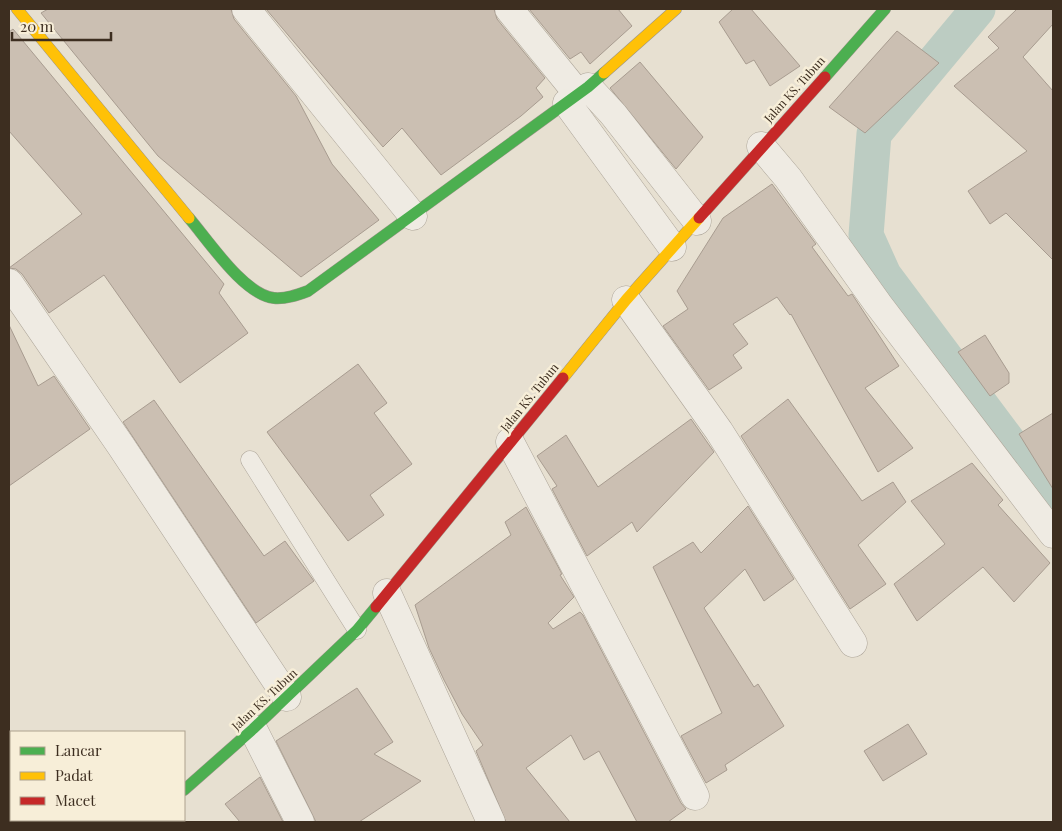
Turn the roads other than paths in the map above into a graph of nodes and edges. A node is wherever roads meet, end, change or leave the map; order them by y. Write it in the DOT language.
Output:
graph roads {
  1 [pos="17,9"];
  2 [pos="246,9"];
  3 [pos="509,9"];
  4 [pos="676,9"];
  5 [pos="885,9"];
  6 [pos="578,95"];
  7 [pos="761,146"];
  8 [pos="413,216"];
  9 [pos="697,220"];
  10 [pos="672,247"];
  11 [pos="9,283"];
  12 [pos="626,300"];
  13 [pos="510,442"];
  14 [pos="250,460"];
  15 [pos="1053,534"];
  16 [pos="387,593"];
  17 [pos="357,630"];
  18 [pos="853,643"];
  19 [pos="287,697"];
  20 [pos="252,729"];
  21 [pos="185,789"];
  22 [pos="695,796"];
  23 [pos="300,822"];
  24 [pos="491,822"];
  1 -- 8 [label="street"];
  2 -- 8 [label="street"];
  3 -- 6 [label="street"];
  4 -- 6 [label="street"];
  5 -- 7 [label="street, Jalan KS. Tubun"];
  6 -- 8 [label="street"];
  6 -- 9 [label="street"];
  6 -- 10 [label="street"];
  7 -- 9 [label="street, Jalan KS. Tubun"];
  7 -- 15 [label="street"];
  9 -- 10 [label="street, Jalan KS. Tubun"];
  10 -- 12 [label="street, Jalan KS. Tubun"];
  11 -- 19 [label="street"];
  12 -- 13 [label="street, Jalan KS. Tubun"];
  12 -- 18 [label="street"];
  13 -- 16 [label="street, Jalan KS. Tubun"];
  13 -- 22 [label="street"];
  14 -- 17 [label="lane"];
  16 -- 17 [label="street, Jalan KS. Tubun"];
  16 -- 24 [label="street"];
  17 -- 19 [label="street, Jalan KS. Tubun"];
  19 -- 20 [label="street, Jalan KS. Tubun"];
  20 -- 21 [label="street, Jalan KS. Tubun"];
  20 -- 23 [label="street"];
}
